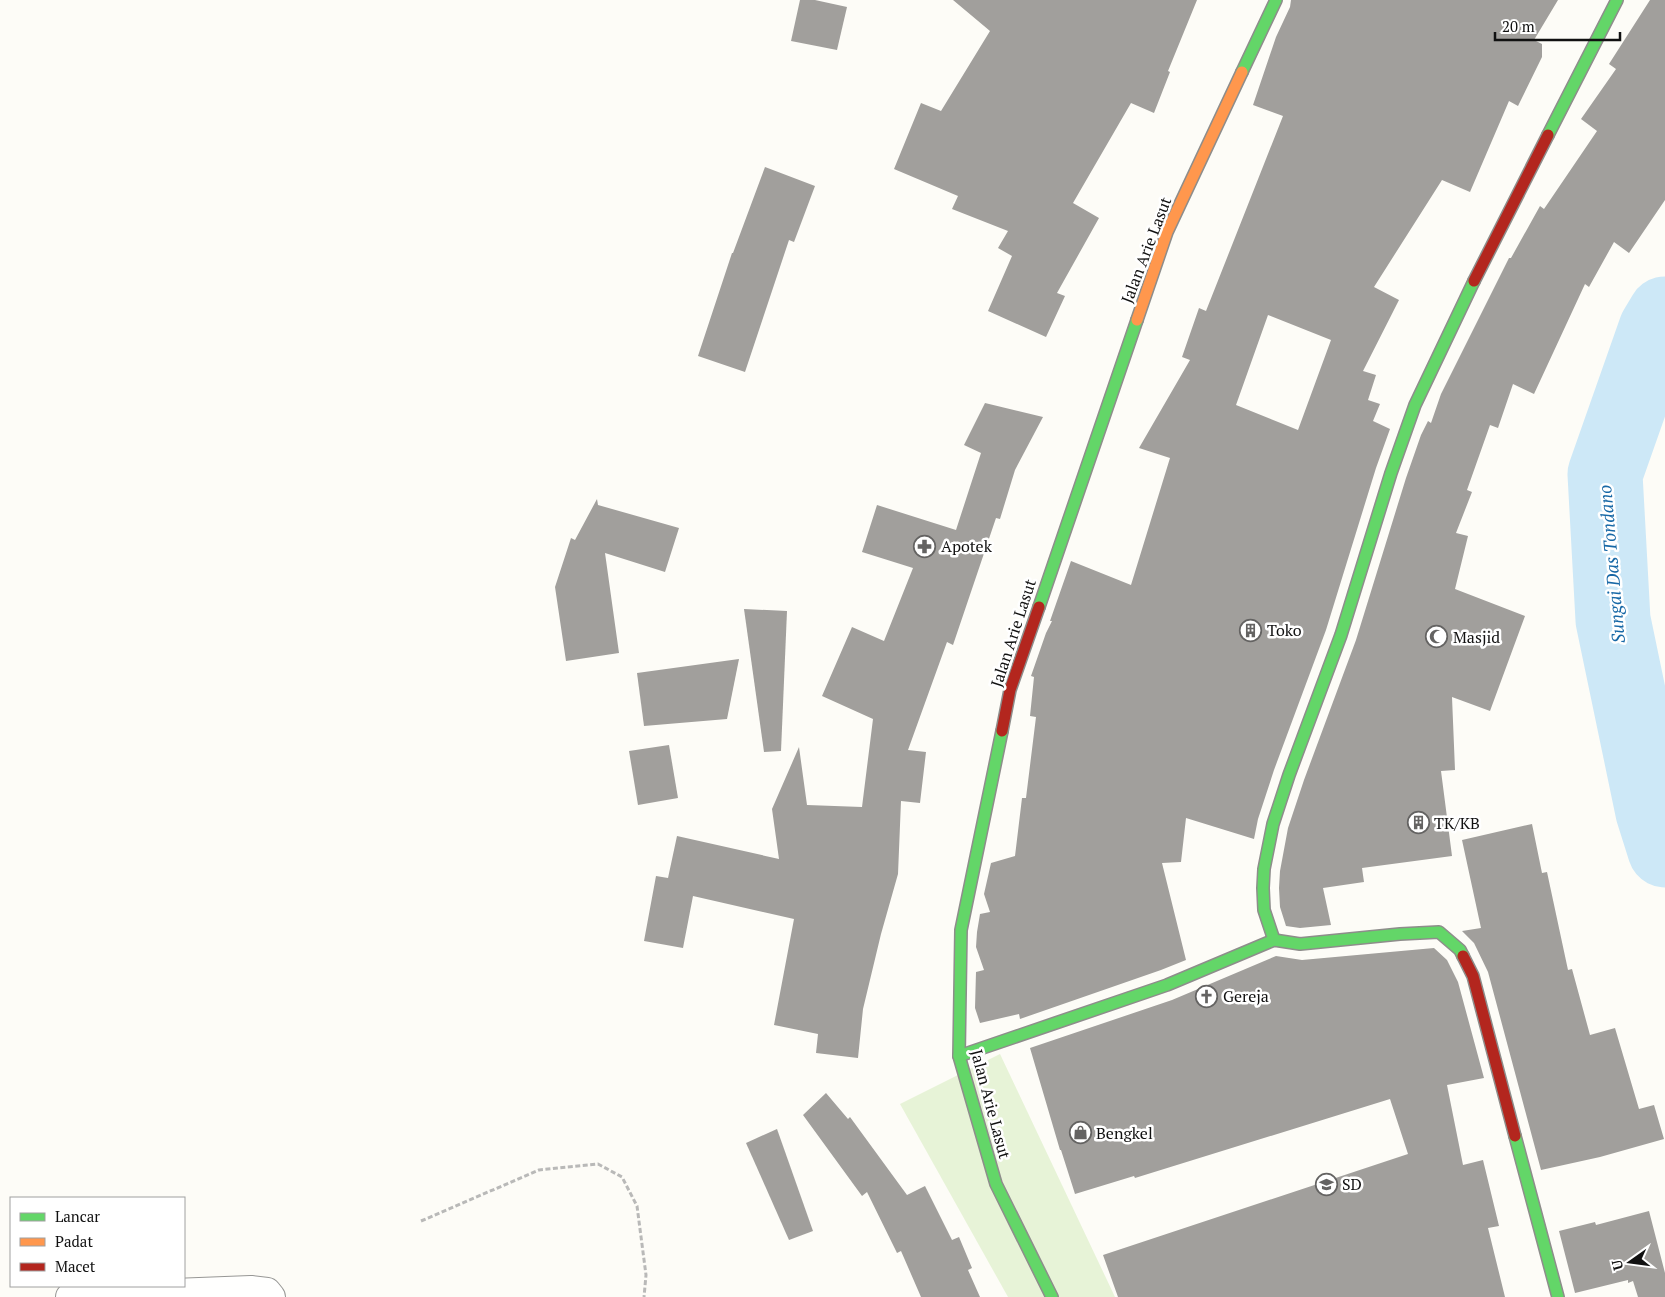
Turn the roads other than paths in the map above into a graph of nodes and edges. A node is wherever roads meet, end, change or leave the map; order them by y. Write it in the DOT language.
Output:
graph roads {
  1 [pos="1276,0"];
  2 [pos="1617,0"];
  3 [pos="1274,940"];
  4 [pos="959,1056"];
  5 [pos="70,1297"];
  6 [pos="271,1297"];
  7 [pos="1052,1297"];
  8 [pos="1558,1297"];
  1 -- 4 [label="street, Jalan Arie Lasut"];
  2 -- 3 [label="street"];
  3 -- 4 [label="street"];
  3 -- 8 [label="street"];
  4 -- 7 [label="street, Jalan Arie Lasut"];
  5 -- 6 [label="street"];
}
